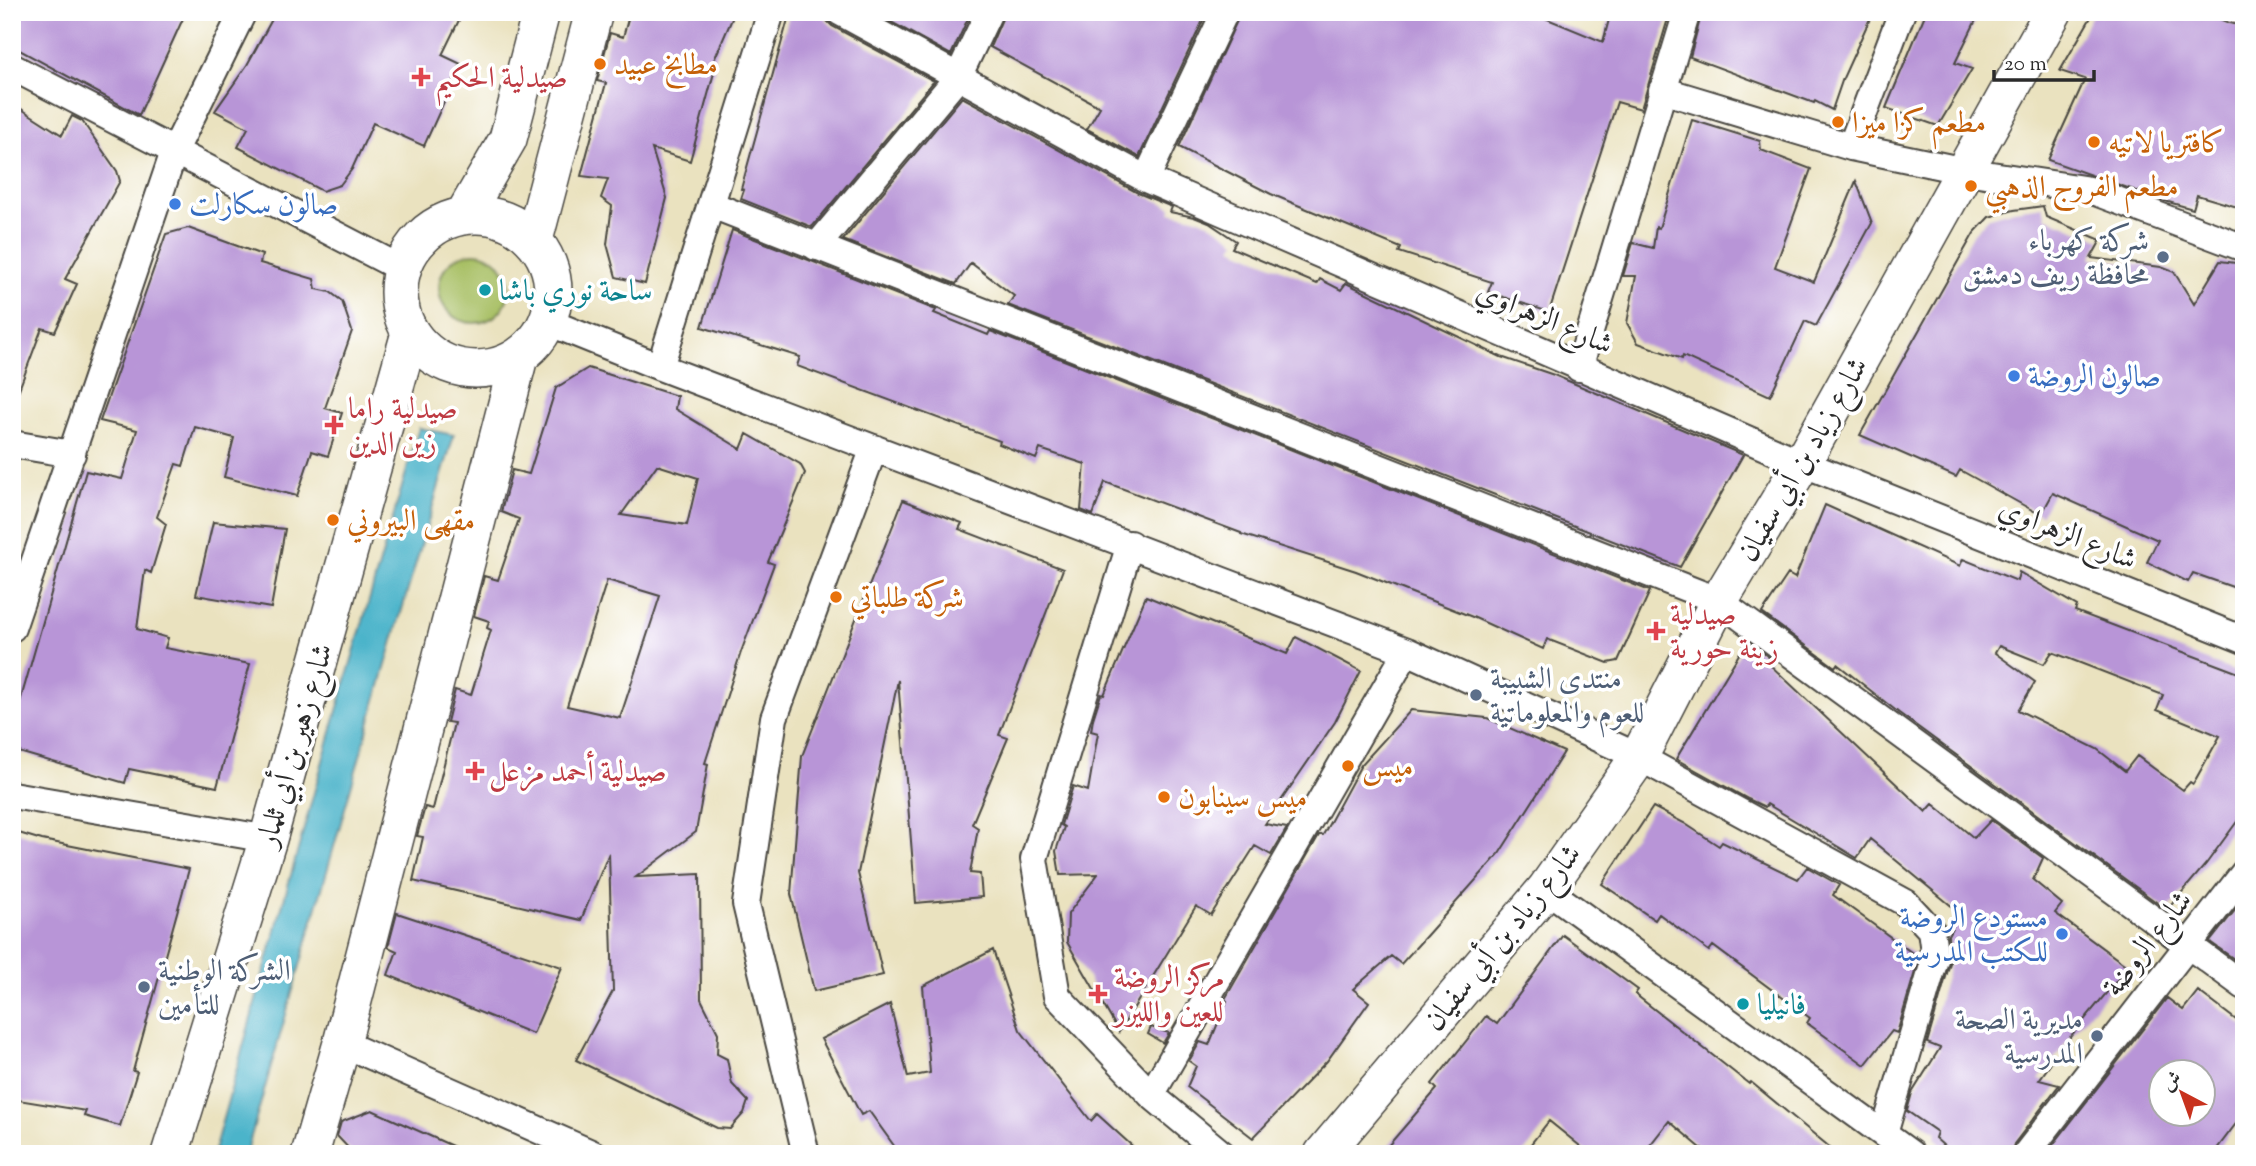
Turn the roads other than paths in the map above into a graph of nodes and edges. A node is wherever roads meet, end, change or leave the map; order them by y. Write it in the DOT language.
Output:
graph roads {
  1 [pos="243,12"];
  2 [pos="541,12"];
  3 [pos="593,12"];
  4 [pos="771,12"];
  5 [pos="840,12"];
  6 [pos="989,12"];
  7 [pos="1225,12"];
  8 [pos="1687,12"];
  9 [pos="1902,12"];
  10 [pos="2053,12"];
  11 [pos="12,67"];
  12 [pos="958,77"];
  13 [pos="1662,90"];
  14 [pos="1851,147"];
  15 [pos="174,152"];
  16 [pos="1965,171"];
  17 [pos="1146,179"];
  18 [pos="712,205"];
  19 [pos="464,215"];
  20 [pos="534,240"];
  21 [pos="817,247"];
  22 [pos="2244,248"];
  23 [pos="402,269"];
  24 [pos="548,322"];
  25 [pos="410,333"];
  26 [pos="519,357"];
  27 [pos="660,367"];
  28 [pos="1580,368"];
  29 [pos="12,444"];
  30 [pos="874,448"];
  31 [pos="72,454"];
  32 [pos="1802,463"];
  33 [pos="1130,544"];
  34 [pos="1719,601"];
  35 [pos="12,628"];
  36 [pos="2244,640"];
  37 [pos="1406,651"];
  38 [pos="1639,757"];
  39 [pos="12,795"];
  40 [pos="268,839"];
  41 [pos="2244,873"];
  42 [pos="1546,890"];
  43 [pos="2189,944"];
  44 [pos="2244,986"];
  45 [pos="342,1042"];
  46 [pos="1151,1095"];
  47 [pos="1884,1134"];
  48 [pos="170,1154"];
  49 [pos="310,1154"];
  50 [pos="593,1154"];
  51 [pos="806,1154"];
  52 [pos="1222,1154"];
  53 [pos="1323,1154"];
  54 [pos="1911,1154"];
  55 [pos="2026,1154"];
  1 -- 15 [label="street"];
  2 -- 19 [label="street"];
  3 -- 20 [label="street"];
  4 -- 18 [label="street"];
  5 -- 12 [label="street, شارع الزهراوي"];
  6 -- 12 [label="street"];
  7 -- 17 [label="street"];
  8 -- 13 [label="street"];
  9 -- 14 [label="street"];
  10 -- 16 [label="street, شارع زياد بن أبي سفيان"];
  11 -- 15 [label="street"];
  12 -- 17 [label="street, شارع الزهراوي"];
  12 -- 21 [label="street"];
  13 -- 14 [label="street"];
  13 -- 28 [label="street"];
  14 -- 16 [label="street"];
  15 -- 23 [label="street"];
  15 -- 31 [label="street"];
  16 -- 22 [label="street"];
  16 -- 32 [label="street, شارع زياد بن أبي سفيان"];
  17 -- 28 [label="street, شارع الزهراوي"];
  18 -- 21 [label="street"];
  18 -- 27 [label="street"];
  19 -- 20 [label="street"];
  19 -- 23 [label="street"];
  20 -- 24 [label="street"];
  21 -- 34 [label="street"];
  23 -- 25 [label="street"];
  24 -- 26 [label="street"];
  24 -- 27 [label="street"];
  25 -- 26 [label="street"];
  25 -- 40 [label="street, شارع زهير بن أبي ثلمار"];
  26 -- 45 [label="street"];
  27 -- 30 [label="street"];
  28 -- 32 [label="street, شارع الزهراوي"];
  29 -- 31 [label="street"];
  30 -- 33 [label="street"];
  30 -- 51 [label="street"];
  31 -- 35 [label="street"];
  32 -- 34 [label="street, شارع زياد بن أبي سفيان"];
  32 -- 36 [label="street, شارع الزهراوي"];
  33 -- 37 [label="street"];
  33 -- 46 [label="street"];
  34 -- 38 [label="street, شارع زياد بن أبي سفيان"];
  34 -- 43 [label="street"];
  37 -- 38 [label="street"];
  37 -- 46 [label="street"];
  38 -- 42 [label="street, شارع زياد بن أبي سفيان"];
  38 -- 47 [label="street"];
  39 -- 40 [label="street"];
  40 -- 48 [label="street, شارع زهير بن أبي ثلمار"];
  41 -- 43 [label="street, شارع الروضة"];
  42 -- 47 [label="street"];
  42 -- 53 [label="street, شارع زياد بن أبي سفيان"];
  43 -- 44 [label="street"];
  43 -- 55 [label="street, شارع الروضة"];
  45 -- 49 [label="street"];
  45 -- 50 [label="street"];
  46 -- 52 [label="street"];
  47 -- 54 [label="street"];
}
